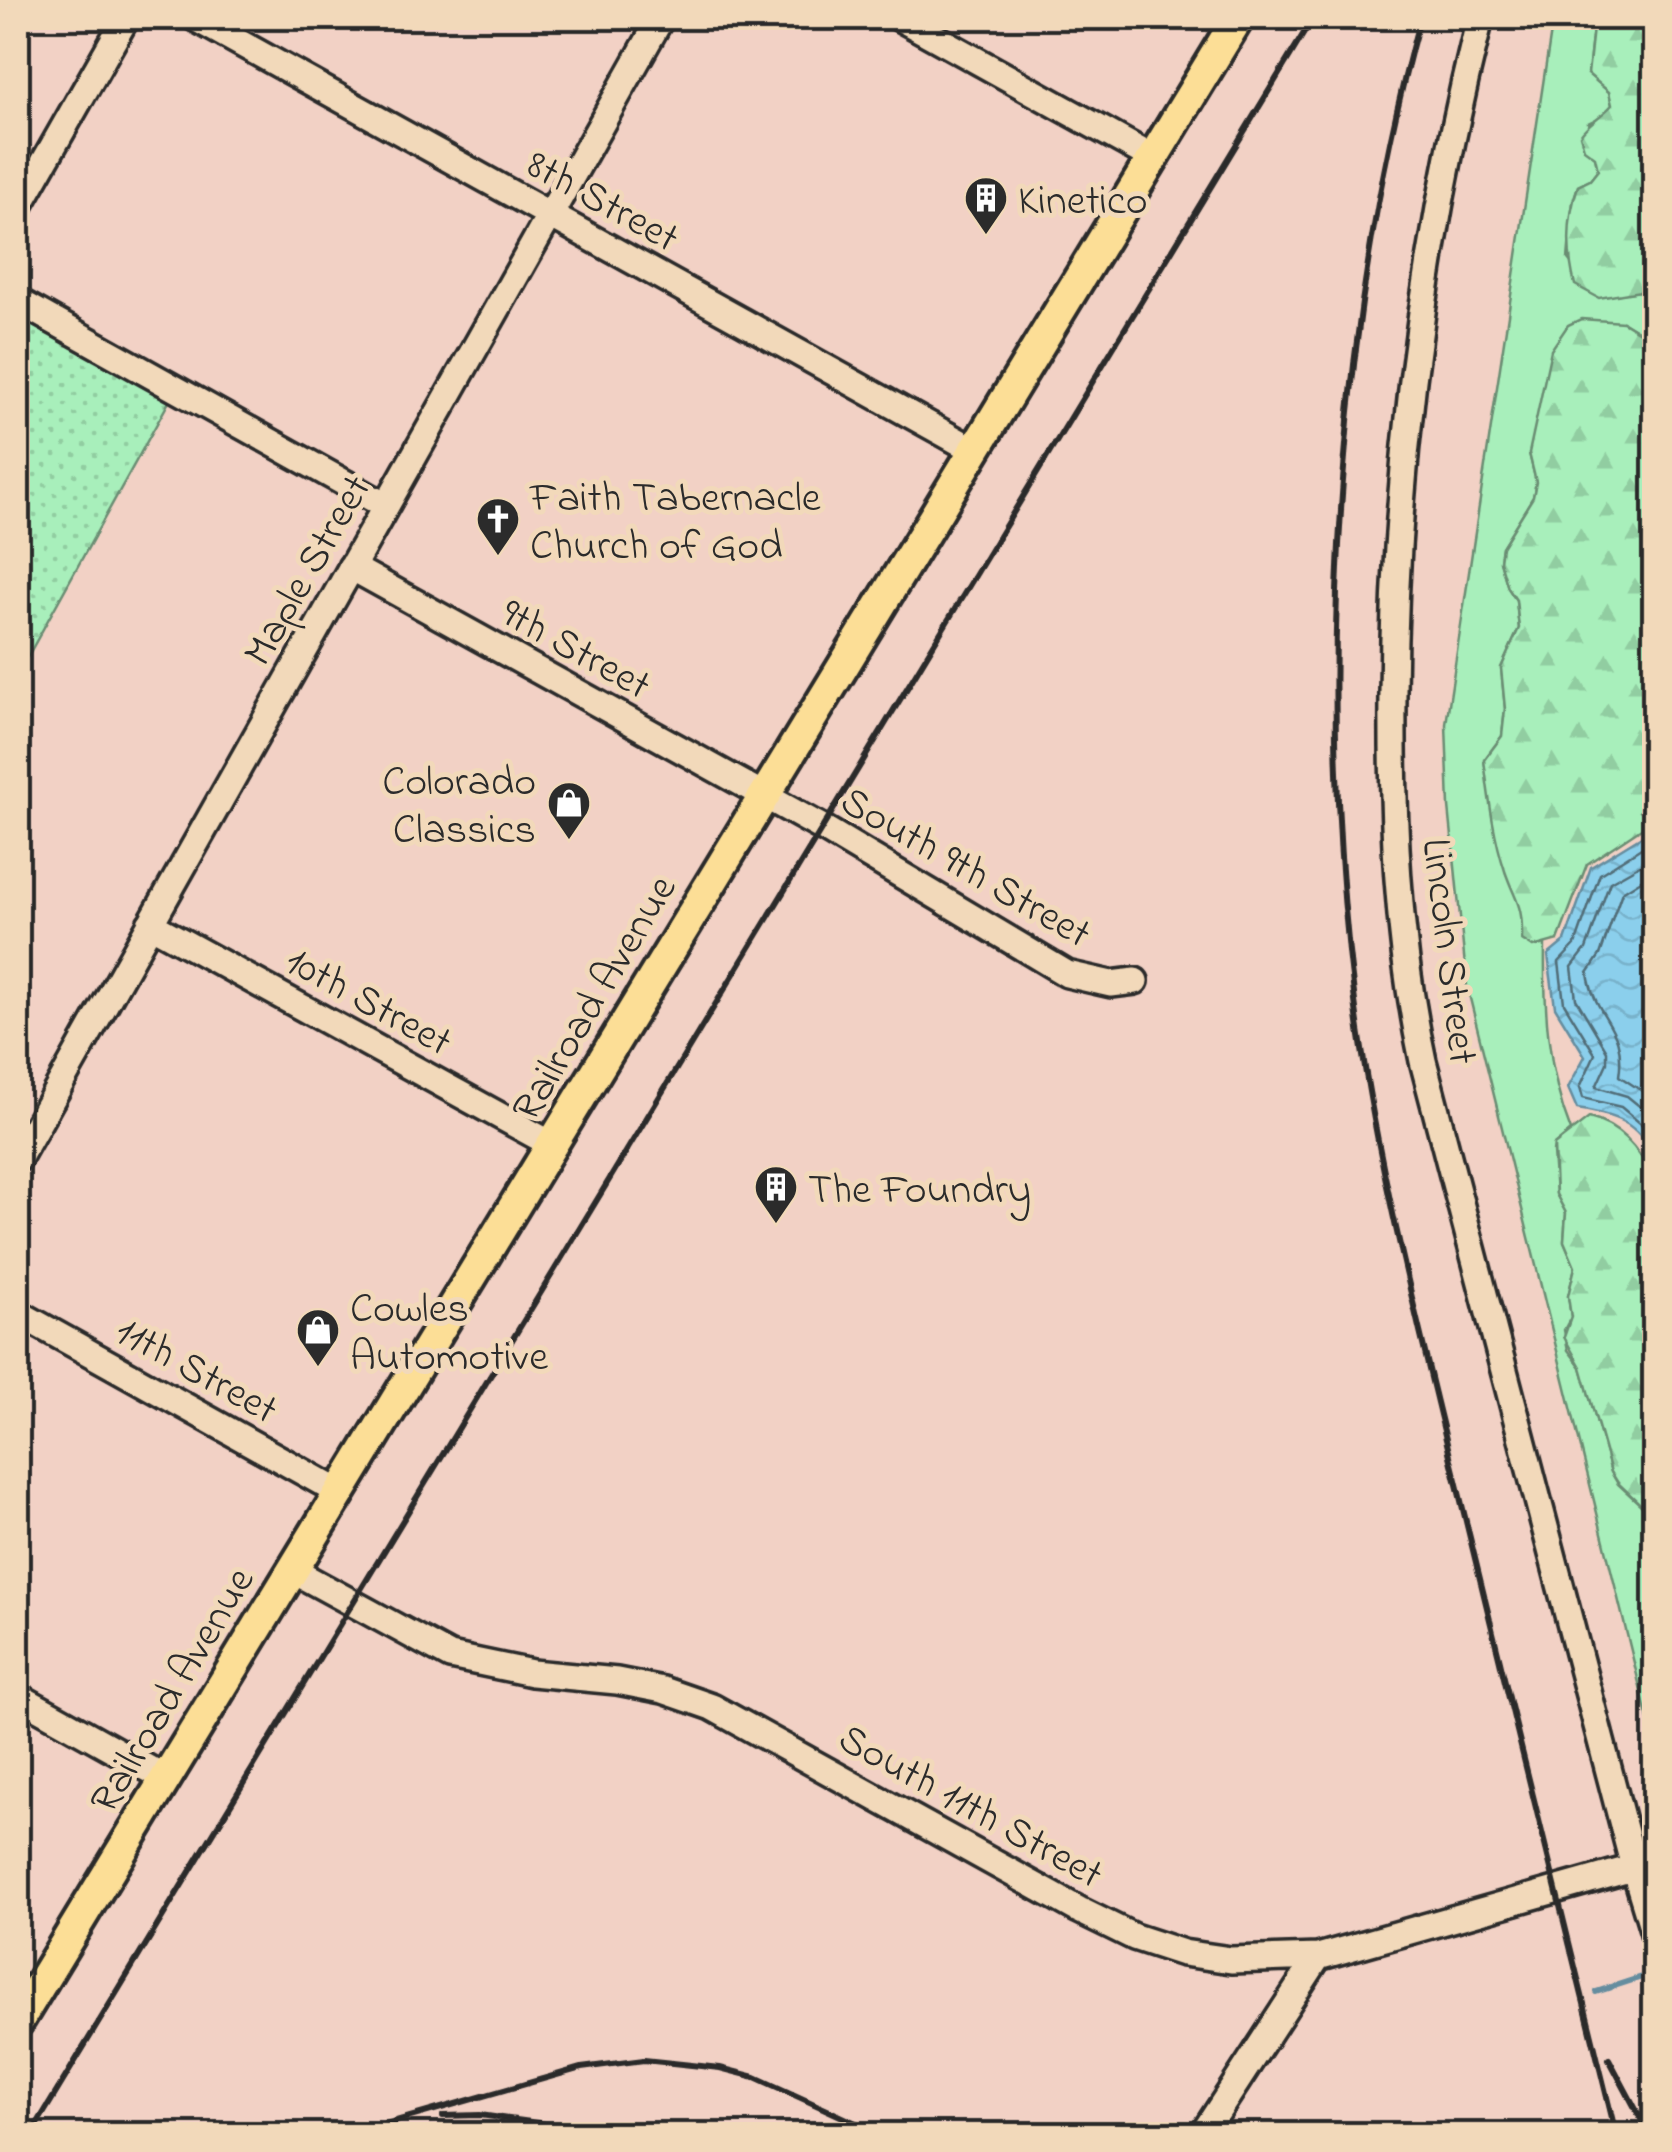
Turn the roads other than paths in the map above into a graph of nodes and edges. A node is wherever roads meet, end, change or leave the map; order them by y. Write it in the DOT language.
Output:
graph roads {
  1 [pos="126,18"];
  2 [pos="195,18"];
  3 [pos="662,18"];
  4 [pos="900,18"];
  5 [pos="1238,18"];
  6 [pos="1480,18"];
  7 [pos="1152,158"];
  8 [pos="18,208"];
  9 [pos="550,214"];
  10 [pos="18,301"];
  11 [pos="974,450"];
  12 [pos="386,506"];
  13 [pos="351,567"];
  14 [pos="763,797"];
  15 [pos="150,924"];
  16 [pos="1135,981"];
  17 [pos="552,1144"];
  18 [pos="18,1159"];
  19 [pos="18,1313"];
  20 [pos="339,1492"];
  21 [pos="292,1570"];
  22 [pos="18,1696"];
  23 [pos="165,1778"];
  24 [pos="1644,1864"];
  25 [pos="1654,1932"];
  26 [pos="1318,1958"];
  27 [pos="18,2020"];
  28 [pos="1203,2134"];
  1 -- 8 [label="street"];
  2 -- 9 [label="street, 8th Street"];
  3 -- 9 [label="street, Maple Street"];
  4 -- 7 [label="street"];
  5 -- 7 [label="main road, Railroad Avenue"];
  6 -- 24 [label="street, Lincoln Street"];
  7 -- 11 [label="main road, Railroad Avenue"];
  9 -- 11 [label="street, 8th Street"];
  9 -- 12 [label="street, Maple Street"];
  10 -- 12 [label="street"];
  11 -- 14 [label="main road, Railroad Avenue"];
  12 -- 13 [label="street, Maple Street"];
  13 -- 14 [label="street, 9th Street"];
  13 -- 15 [label="street, Maple Street"];
  14 -- 16 [label="street, South 9th Street"];
  14 -- 17 [label="main road, Railroad Avenue"];
  15 -- 17 [label="street, 10th Street"];
  15 -- 18 [label="street, Maple Street"];
  17 -- 20 [label="main road, Railroad Avenue"];
  19 -- 20 [label="street, 11th Street"];
  20 -- 21 [label="main road, Railroad Avenue"];
  21 -- 23 [label="main road, Railroad Avenue"];
  21 -- 26 [label="street, South 11th Street"];
  22 -- 23 [label="street"];
  23 -- 27 [label="main road, Railroad Avenue"];
  24 -- 25 [label="street, Lincoln Street"];
  24 -- 26 [label="street, South 11th Street"];
  26 -- 28 [label="street"];
}
